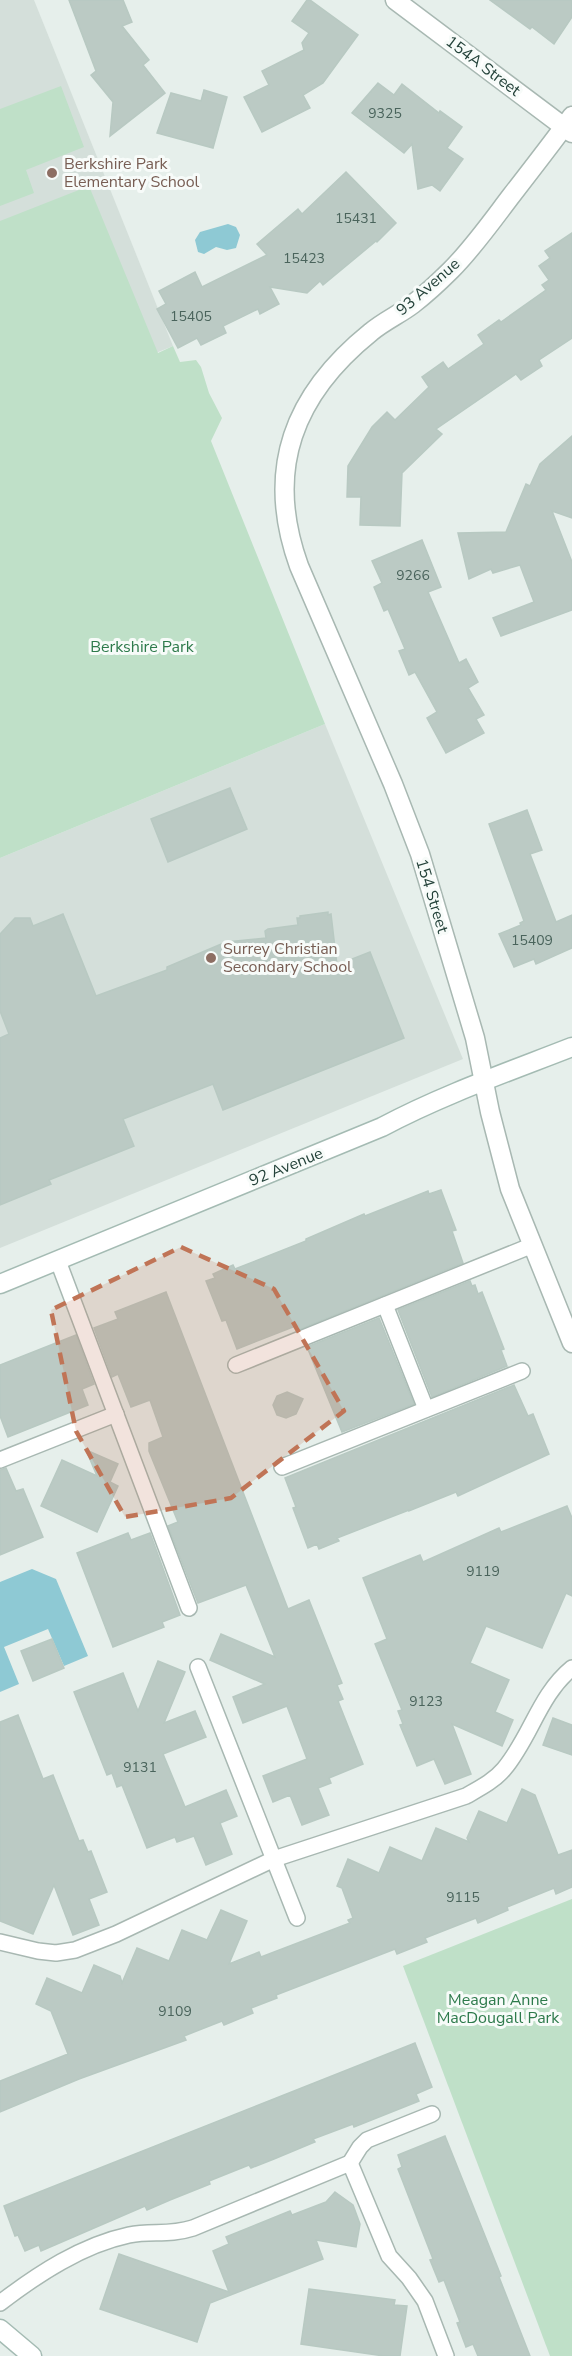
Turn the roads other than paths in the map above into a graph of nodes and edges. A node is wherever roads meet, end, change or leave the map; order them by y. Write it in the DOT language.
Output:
graph roads {
  1 [pos="395,0"];
  2 [pos="569,125"];
  3 [pos="288,455"];
  4 [pos="572,1047"];
  5 [pos="484,1081"];
  6 [pos="533,1245"];
  7 [pos="58,1261"];
  8 [pos="0,1284"];
  9 [pos="385,1305"];
  10 [pos="572,1343"];
  11 [pos="236,1365"];
  12 [pos="522,1371"];
  13 [pos="426,1409"];
  14 [pos="116,1414"];
  15 [pos="0,1460"];
  16 [pos="282,1467"];
  17 [pos="189,1608"];
  18 [pos="198,1667"];
  19 [pos="572,1668"];
  20 [pos="273,1859"];
  21 [pos="297,1918"];
  22 [pos="0,1942"];
  23 [pos="432,2114"];
  24 [pos="350,2163"];
  25 [pos="0,2303"];
  26 [pos="0,2329"];
  27 [pos="32,2356"];
  28 [pos="446,2356"];
  1 -- 2 [label="street, 154A Street"];
  2 -- 3 [label="street, 93 Avenue"];
  3 -- 5 [label="street, 154 Street"];
  4 -- 5 [label="street, 92 Avenue"];
  5 -- 6 [label="street, 154 Street"];
  5 -- 7 [label="street, 92 Avenue"];
  6 -- 9 [label="lane"];
  6 -- 10 [label="street, 154 Street"];
  7 -- 8 [label="street, 92 Avenue"];
  7 -- 14 [label="lane"];
  9 -- 11 [label="lane"];
  9 -- 13 [label="lane"];
  12 -- 13 [label="lane"];
  13 -- 16 [label="lane"];
  14 -- 15 [label="lane"];
  14 -- 17 [label="lane"];
  18 -- 20 [label="lane"];
  19 -- 20 [label="lane"];
  20 -- 21 [label="lane"];
  20 -- 22 [label="lane"];
  23 -- 24 [label="lane"];
  24 -- 25 [label="lane"];
  24 -- 28 [label="lane"];
  26 -- 27 [label="street"];
}
